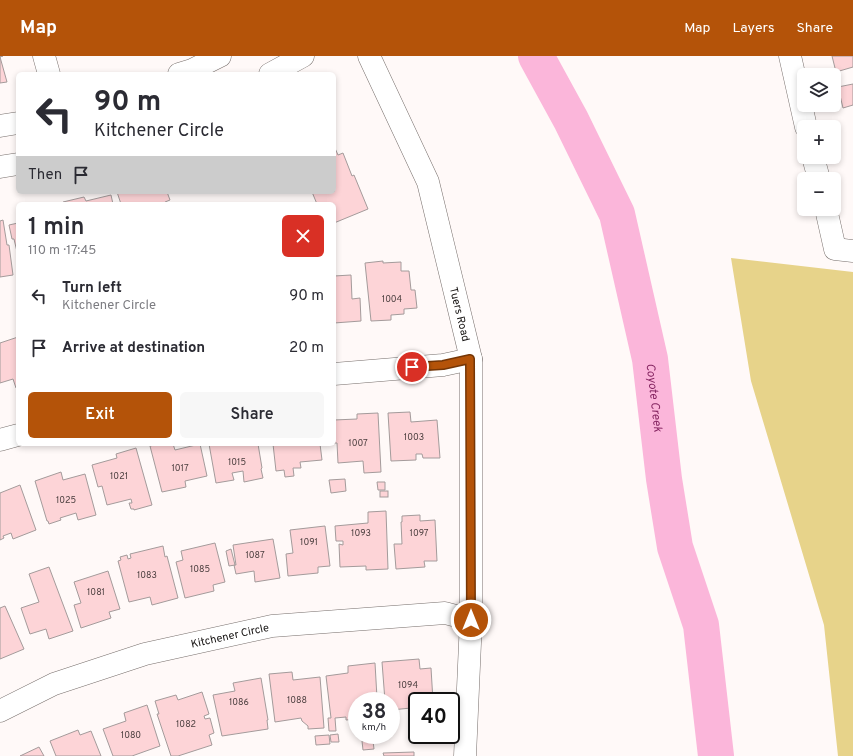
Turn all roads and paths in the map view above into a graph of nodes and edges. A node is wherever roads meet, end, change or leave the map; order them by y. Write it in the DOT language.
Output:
graph roads {
  1 [pos="44,56"];
  2 [pos="220,56"];
  3 [pos="303,56"];
  4 [pos="369,56"];
  5 [pos="790,56"];
  6 [pos="48,72"];
  7 [pos="186,72"];
  8 [pos="274,72"];
  9 [pos="804,120"];
  10 [pos="16,123"];
  11 [pos="0,126"];
  12 [pos="16,164"];
  13 [pos="0,167"];
  14 [pos="828,216"];
  15 [pos="853,251"];
  16 [pos="470,359"];
  17 [pos="336,374"];
  18 [pos="16,436"];
  19 [pos="0,440"];
  20 [pos="471,620"];
  21 [pos="0,711"];
  22 [pos="465,756"];
  1 -- 6 [label="street"];
  2 -- 7 [label="street"];
  3 -- 8 [label="street"];
  4 -- 16 [label="street, Tuers Road"];
  5 -- 9 [label="street"];
  10 -- 11 [label="street"];
  12 -- 13 [label="street"];
  14 -- 15 [label="street"];
  16 -- 17 [label="street"];
  16 -- 20 [label="street, Tuers Road"];
  18 -- 19 [label="street"];
  20 -- 21 [label="street, Kitchener Circle"];
  20 -- 22 [label="street, Tuers Road"];
}
